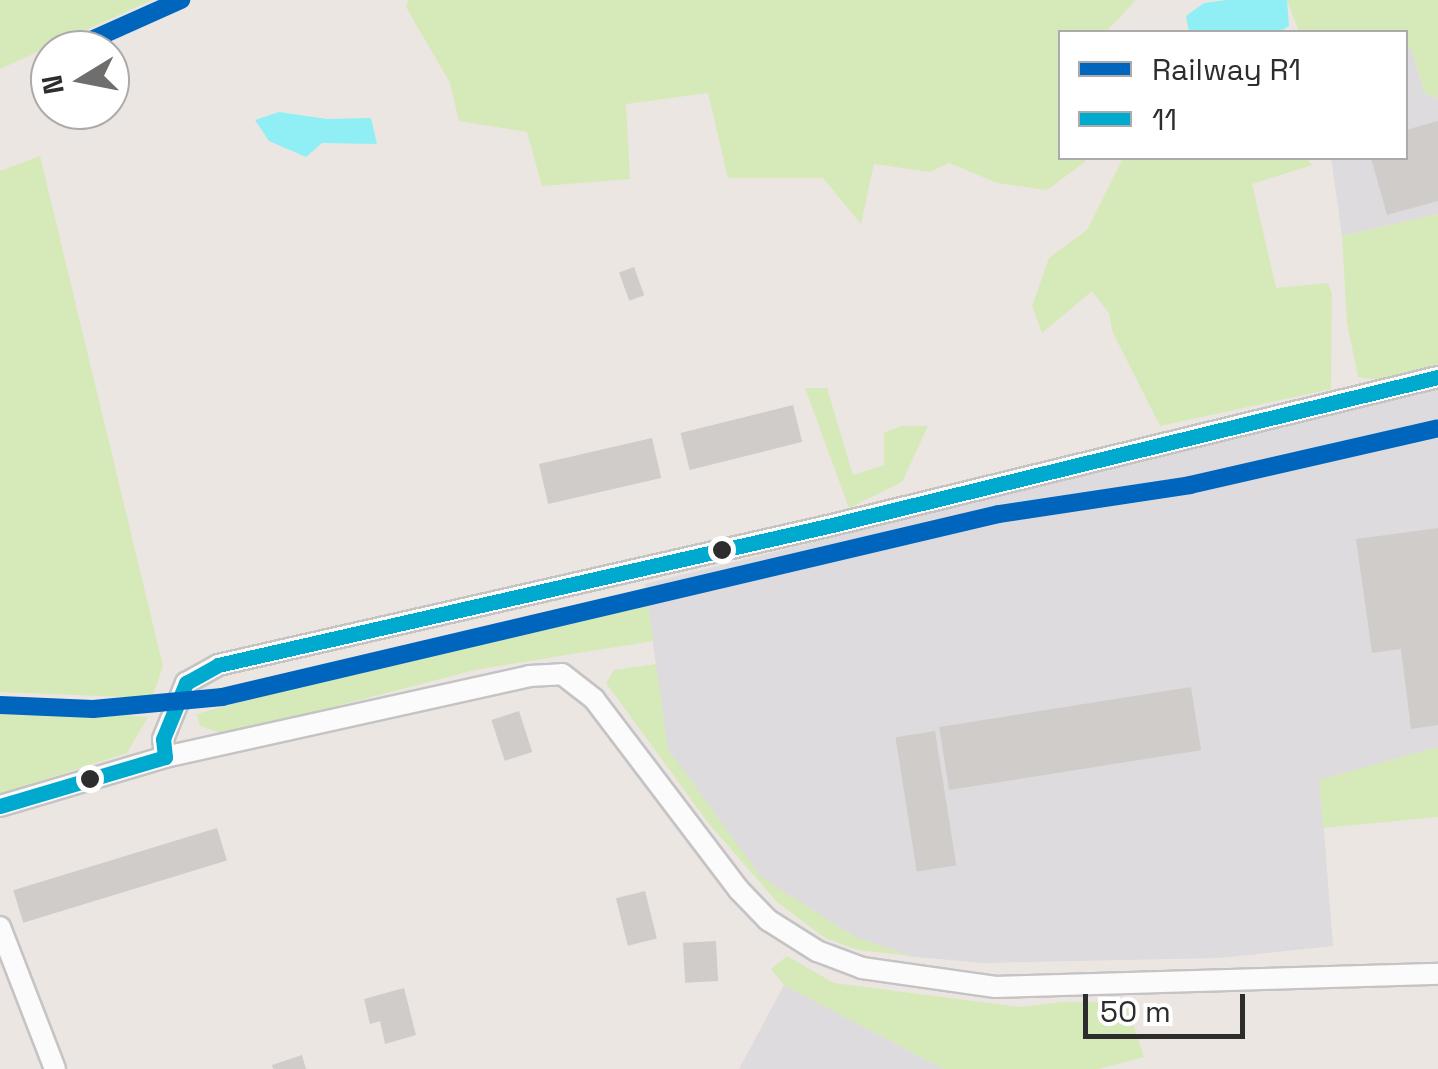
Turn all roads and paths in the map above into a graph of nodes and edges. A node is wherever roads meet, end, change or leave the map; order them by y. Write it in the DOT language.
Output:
graph roads {
  1 [pos="1438,377"];
  2 [pos="165,758"];
  3 [pos="0,806"];
  4 [pos="0,927"];
  5 [pos="1438,974"];
  6 [pos="55,1069"];
  1 -- 2 [label="street"];
  2 -- 3 [label="street"];
  2 -- 5 [label="street"];
  4 -- 6 [label="street"];
}
